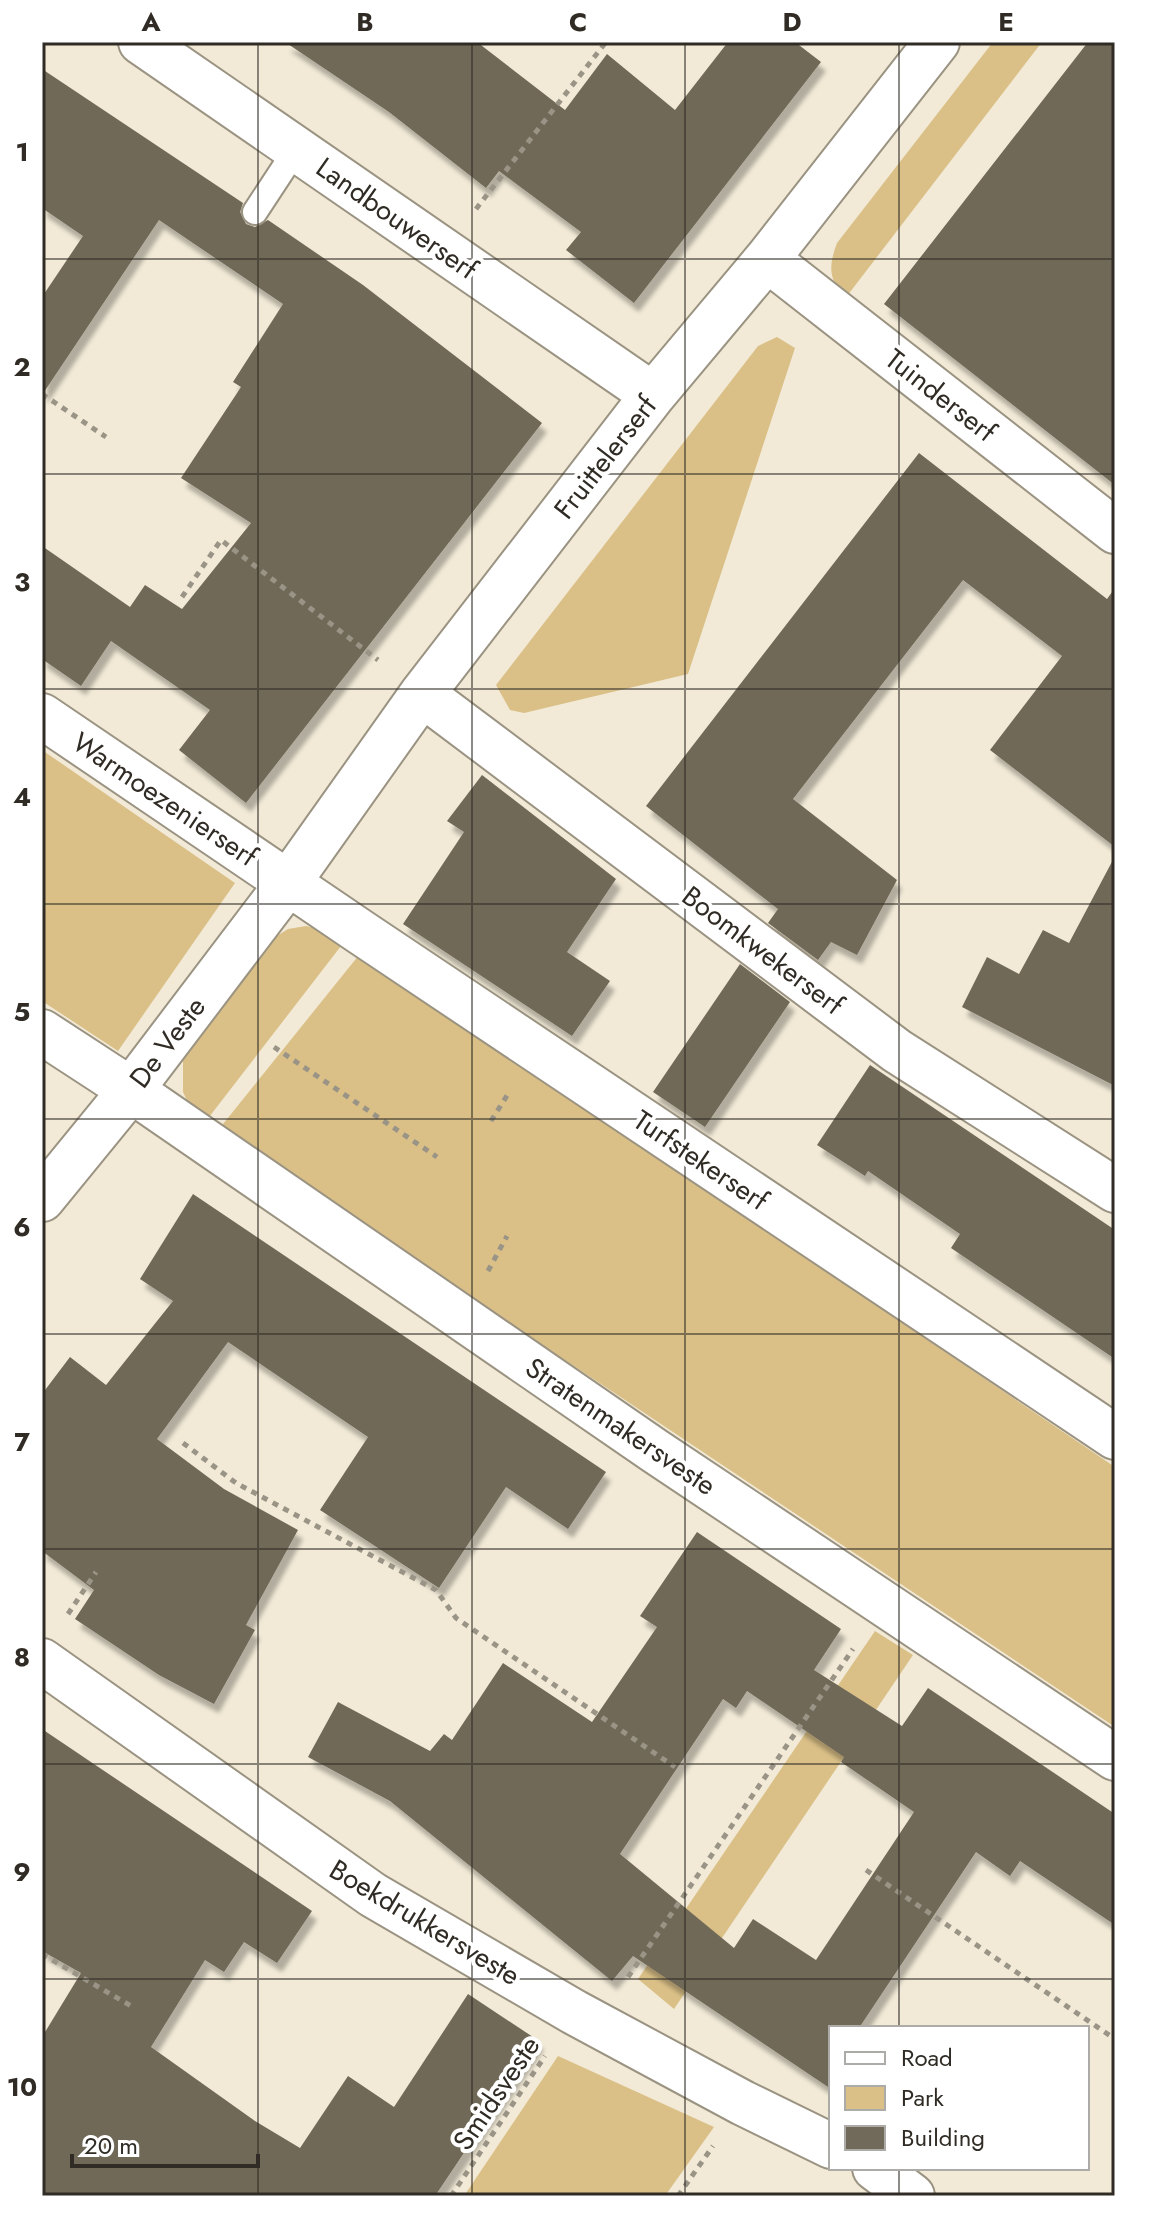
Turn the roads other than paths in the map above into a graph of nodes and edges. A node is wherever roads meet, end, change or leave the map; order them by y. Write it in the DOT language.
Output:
graph roads {
  1 [pos="141,42"];
  2 [pos="937,42"];
  3 [pos="297,148"];
  4 [pos="255,212"];
  5 [pos="767,259"];
  6 [pos="653,395"];
  7 [pos="1115,531"];
  8 [pos="422,694"];
  9 [pos="42,716"];
  10 [pos="288,883"];
  11 [pos="42,1032"];
  12 [pos="131,1090"];
  13 [pos="1115,1190"];
  14 [pos="42,1199"];
  15 [pos="1115,1437"];
  16 [pos="42,1661"];
  17 [pos="1115,1758"];
  18 [pos="829,2145"];
  19 [pos="878,2170"];
  20 [pos="912,2196"];
  1 -- 3 [label="street, Landbouwerserf"];
  2 -- 5 [label="street, Fruittelerserf"];
  3 -- 4 [label="lane"];
  3 -- 6 [label="street, Landbouwerserf"];
  5 -- 6 [label="street, Fruittelerserf"];
  5 -- 7 [label="street, Tuinderserf"];
  6 -- 8 [label="street, Fruittelerserf"];
  8 -- 10 [label="street, Fruittelerserf"];
  8 -- 13 [label="street, Boomkwekerserf"];
  9 -- 10 [label="street, Warmoezenierserf"];
  10 -- 12 [label="street, De Veste"];
  10 -- 15 [label="street, Turfstekerserf"];
  11 -- 12 [label="street, Stratenmakersveste"];
  12 -- 14 [label="street, De Veste"];
  12 -- 17 [label="street, Stratenmakersveste"];
  16 -- 18 [label="street, Boekdrukkersveste"];
  19 -- 20 [label="street"];
}
